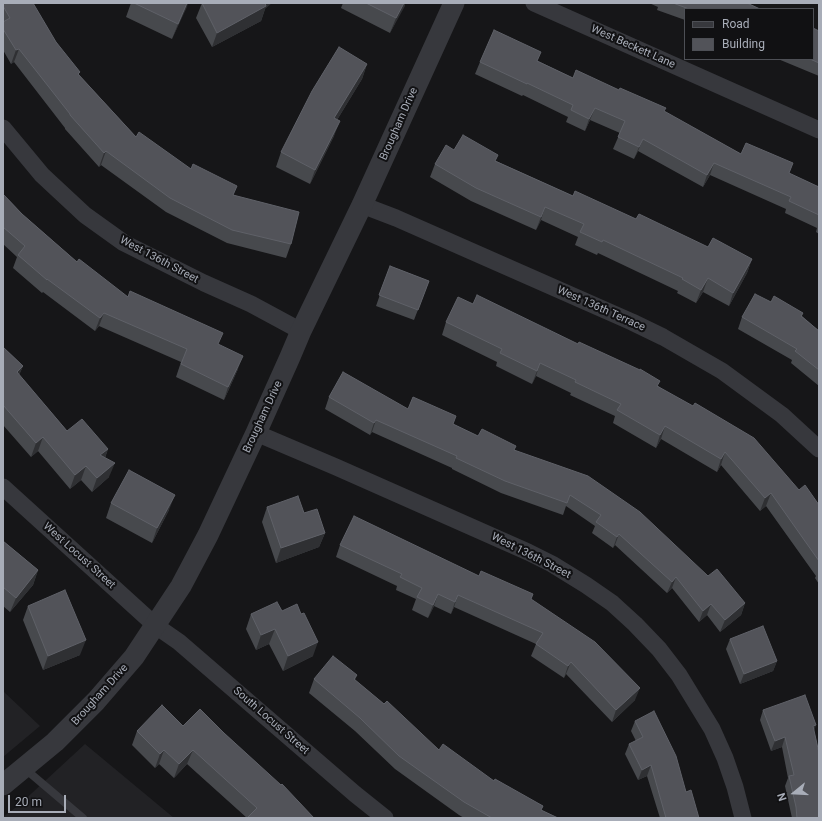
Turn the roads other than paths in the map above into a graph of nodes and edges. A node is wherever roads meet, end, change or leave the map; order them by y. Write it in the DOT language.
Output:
graph roads {
  1 [pos="454,3"];
  2 [pos="534,3"];
  3 [pos="3,128"];
  4 [pos="819,130"];
  5 [pos="362,205"];
  6 [pos="301,331"];
  7 [pos="256,433"];
  8 [pos="819,448"];
  9 [pos="3,487"];
  10 [pos="156,626"];
  11 [pos="24,768"];
  12 [pos="3,785"];
  13 [pos="83,818"];
  14 [pos="385,818"];
  15 [pos="743,818"];
  1 -- 5 [label="street, Brougham Drive"];
  2 -- 4 [label="street, West Beckett Lane"];
  3 -- 6 [label="street, West 136th Street"];
  5 -- 6 [label="street, Brougham Drive"];
  5 -- 8 [label="street, West 136th Terrace"];
  6 -- 7 [label="street, Brougham Drive"];
  7 -- 10 [label="street, Brougham Drive"];
  7 -- 15 [label="street, West 136th Street"];
  9 -- 10 [label="street, West Locust Street"];
  10 -- 11 [label="street, Brougham Drive"];
  10 -- 14 [label="street, South Locust Street"];
  11 -- 12 [label="street, Brougham Drive"];
  11 -- 13 [label="lane"];
}
